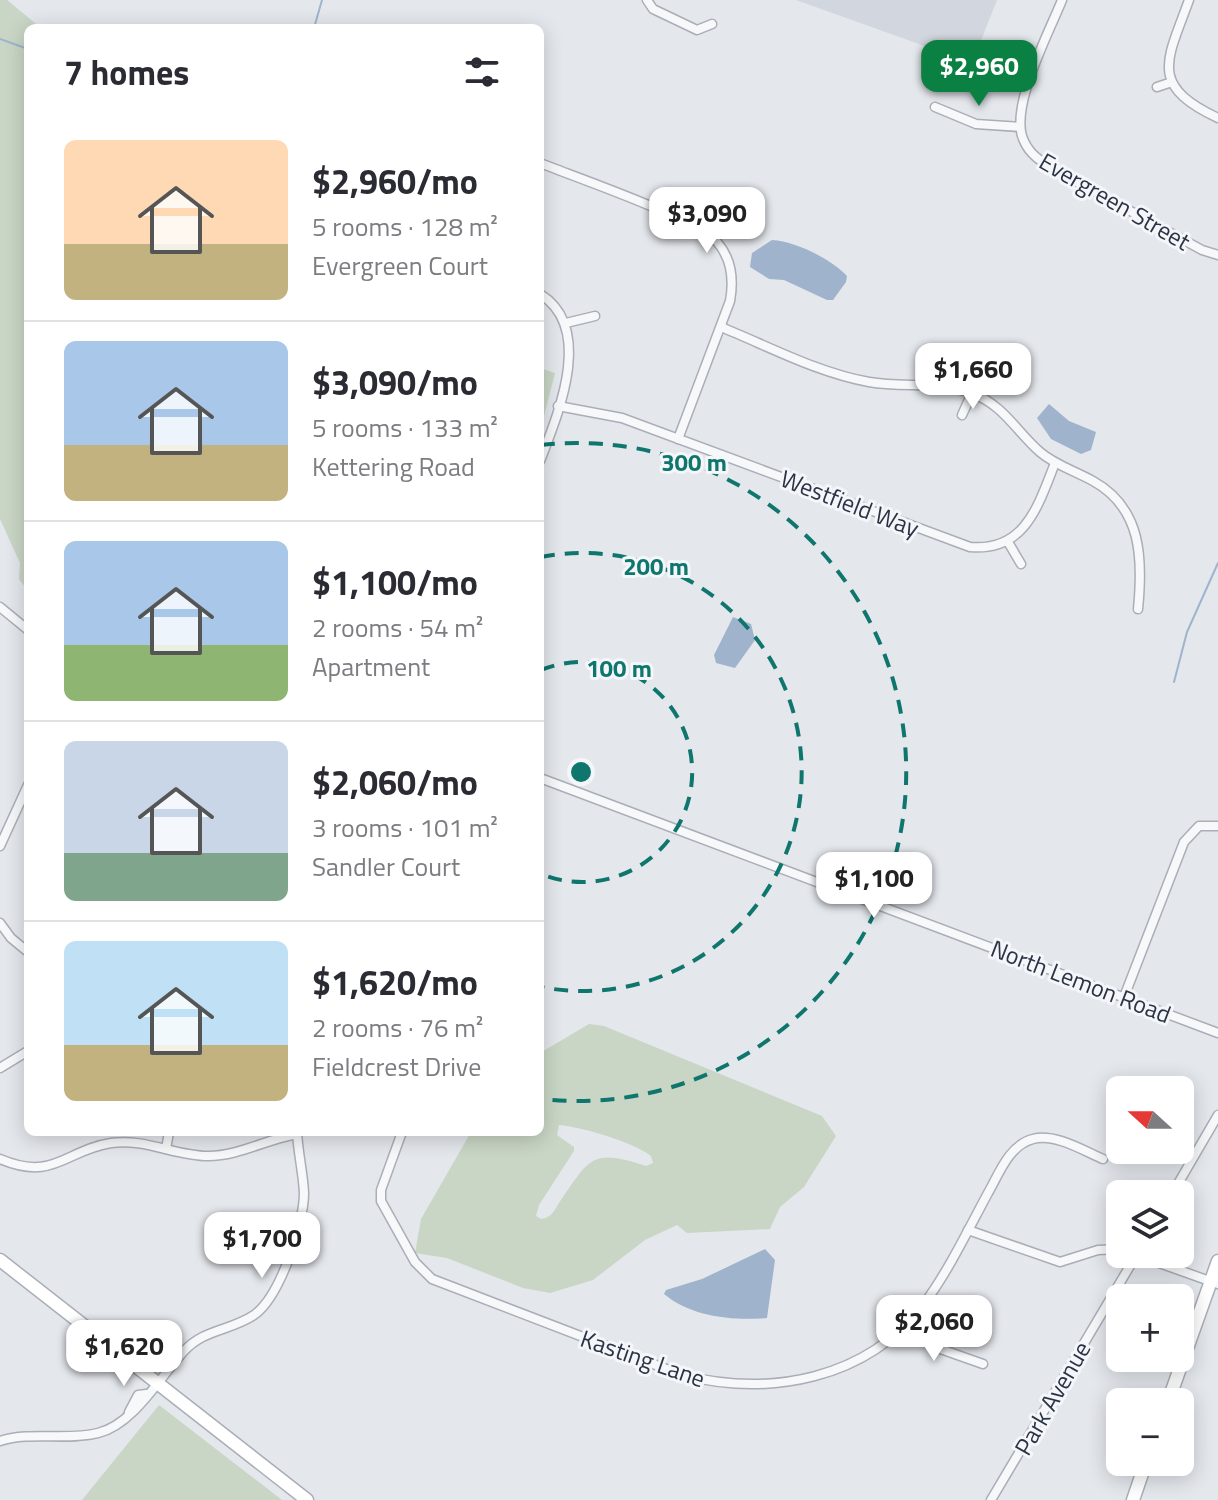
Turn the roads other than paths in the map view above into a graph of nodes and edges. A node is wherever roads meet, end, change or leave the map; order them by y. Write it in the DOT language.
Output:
graph roads {
  1 [pos="647,0"];
  2 [pos="1062,0"];
  3 [pos="1189,0"];
  4 [pos="712,24"];
  5 [pos="1172,82"];
  6 [pos="1157,87"];
  7 [pos="935,107"];
  8 [pos="1218,118"];
  9 [pos="1020,127"];
  10 [pos="544,165"];
  11 [pos="1218,255"];
  12 [pos="544,297"];
  13 [pos="595,316"];
  14 [pos="566,323"];
  15 [pos="721,327"];
  16 [pos="972,393"];
  17 [pos="558,406"];
  18 [pos="962,415"];
  19 [pos="678,439"];
  20 [pos="544,449"];
  21 [pos="1055,463"];
  22 [pos="1008,542"];
  23 [pos="1021,564"];
  24 [pos="0,607"];
  25 [pos="1138,609"];
  26 [pos="24,627"];
  27 [pos="544,780"];
  28 [pos="24,794"];
  29 [pos="1218,826"];
  30 [pos="0,846"];
  31 [pos="0,923"];
  32 [pos="24,949"];
  33 [pos="1124,997"];
  34 [pos="1218,1033"];
  35 [pos="24,1053"];
  36 [pos="0,1068"];
  37 [pos="1218,1115"];
  38 [pos="168,1136"];
  39 [pos="286,1136"];
  40 [pos="297,1136"];
  41 [pos="401,1136"];
  42 [pos="166,1149"];
  43 [pos="0,1159"];
  44 [pos="1103,1159"];
  45 [pos="1180,1180"];
  46 [pos="968,1230"];
  47 [pos="1106,1250"];
  48 [pos="0,1260"];
  49 [pos="1218,1261"];
  50 [pos="1128,1268"];
  51 [pos="1175,1268"];
  52 [pos="1214,1282"];
  53 [pos="904,1325"];
  54 [pos="983,1364"];
  55 [pos="157,1381"];
  56 [pos="1173,1388"];
  57 [pos="0,1441"];
  58 [pos="1141,1476"];
  59 [pos="307,1500"];
  60 [pos="991,1500"];
  61 [pos="1133,1500"];
  1 -- 4 [label="street"];
  2 -- 9 [label="street, Evergreen Street"];
  3 -- 5 [label="street"];
  5 -- 6 [label="street"];
  5 -- 8 [label="street"];
  7 -- 9 [label="street"];
  9 -- 11 [label="street, Evergreen Street"];
  10 -- 15 [label="street"];
  12 -- 14 [label="street"];
  13 -- 14 [label="street"];
  14 -- 17 [label="street"];
  15 -- 16 [label="street"];
  15 -- 19 [label="street"];
  16 -- 18 [label="street"];
  16 -- 21 [label="street"];
  17 -- 19 [label="street, Westfield Way"];
  17 -- 20 [label="street"];
  19 -- 22 [label="street, Westfield Way"];
  21 -- 22 [label="street"];
  21 -- 25 [label="street"];
  22 -- 23 [label="street"];
  24 -- 26 [label="street"];
  27 -- 33 [label="street, North Lemon Road"];
  28 -- 30 [label="street"];
  29 -- 33 [label="street"];
  31 -- 32 [label="street"];
  33 -- 34 [label="street, North Lemon Road"];
  35 -- 36 [label="street"];
  37 -- 45 [label="street"];
  38 -- 42 [label="street"];
  39 -- 42 [label="street"];
  40 -- 55 [label="street"];
  41 -- 53 [label="street, Kasting Lane"];
  42 -- 43 [label="street"];
  44 -- 46 [label="street, Kasting Lane"];
  46 -- 47 [label="street"];
  46 -- 53 [label="street, Kasting Lane"];
  48 -- 55 [label="main road"];
  49 -- 52 [label="main road"];
  50 -- 60 [label="street, Park Avenue"];
  51 -- 52 [label="street"];
  52 -- 56 [label="main road"];
  53 -- 54 [label="street"];
  55 -- 57 [label="street"];
  55 -- 59 [label="main road"];
  58 -- 61 [label="main road"];
}
